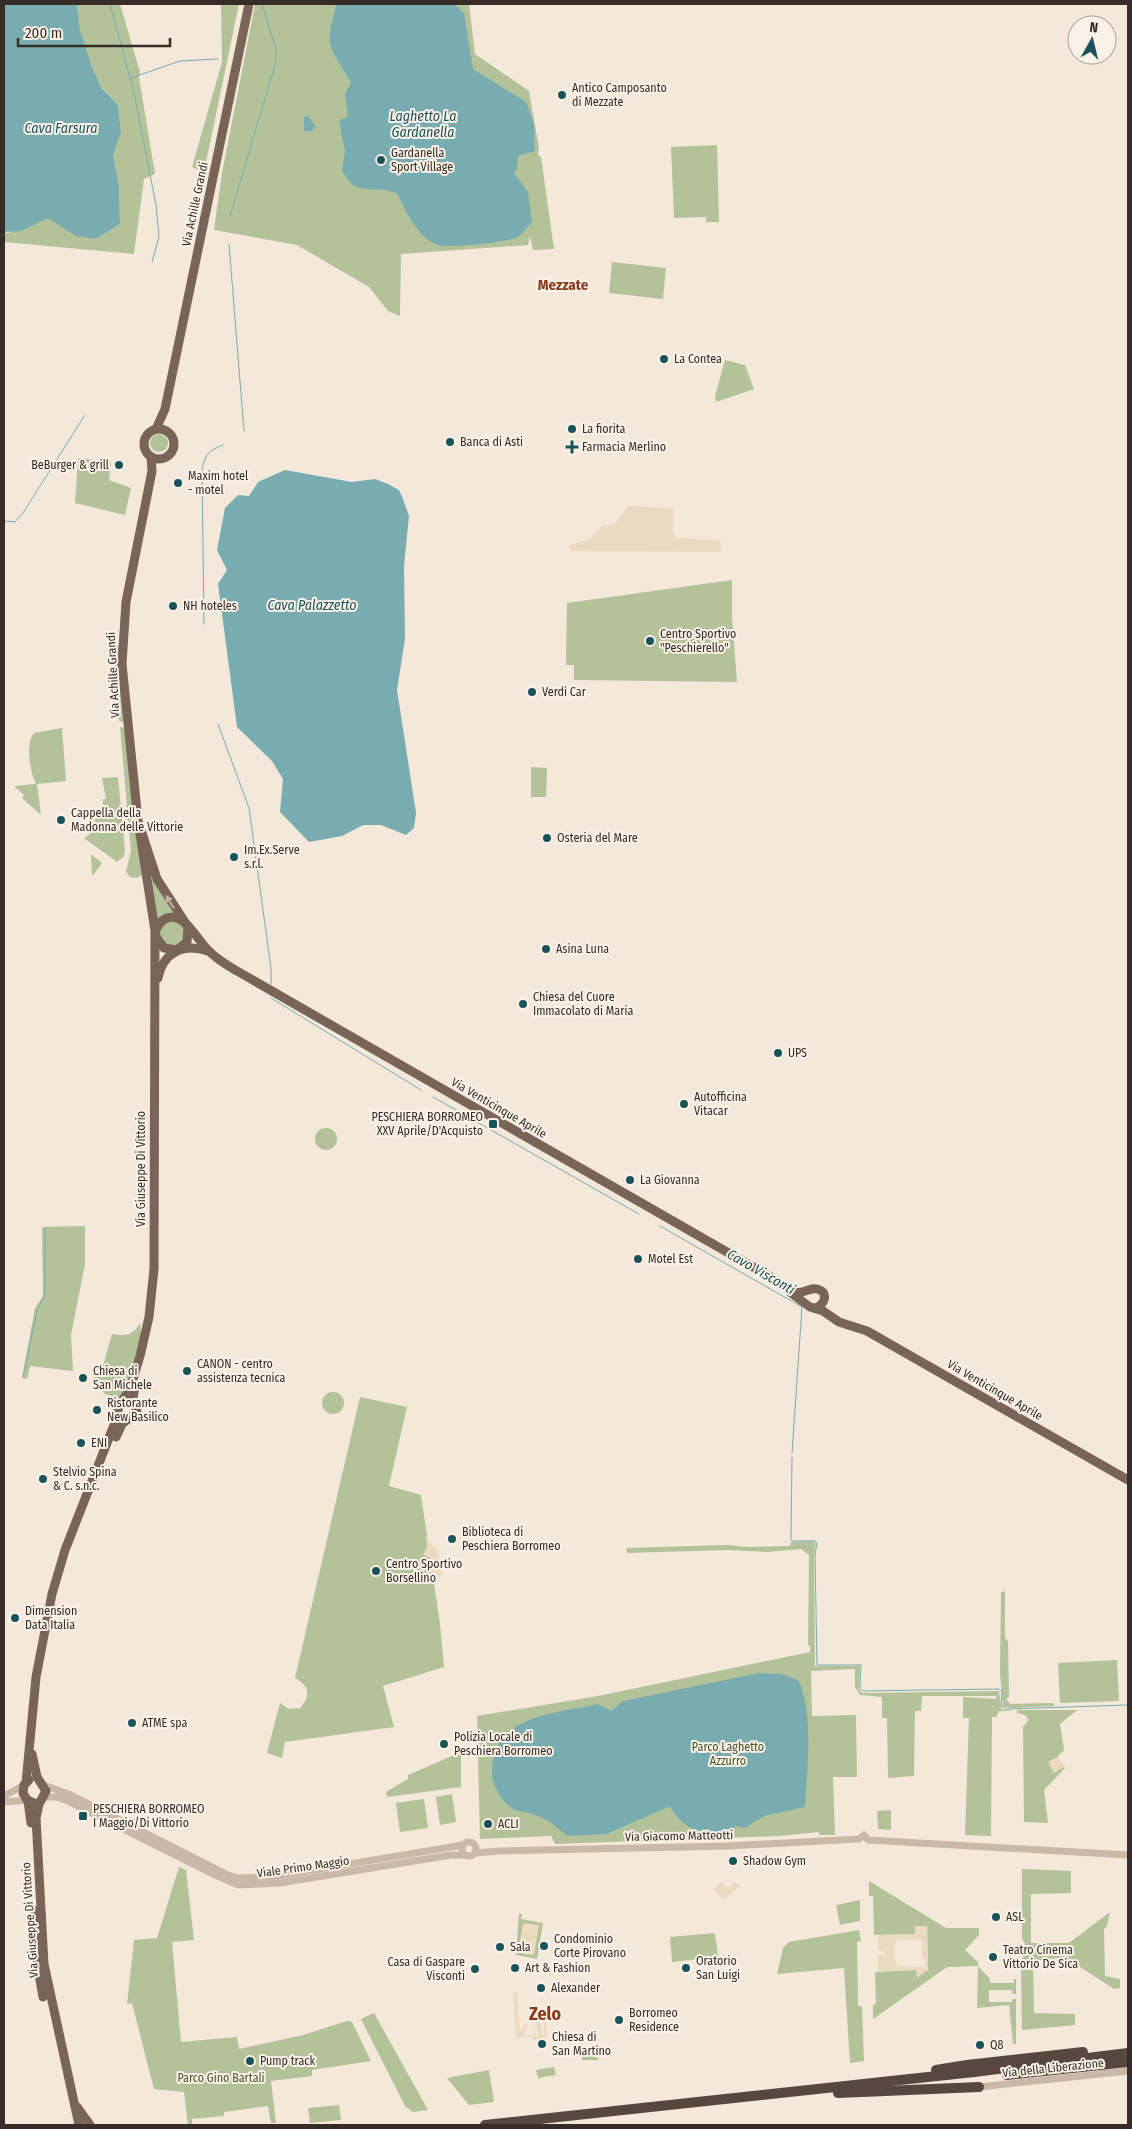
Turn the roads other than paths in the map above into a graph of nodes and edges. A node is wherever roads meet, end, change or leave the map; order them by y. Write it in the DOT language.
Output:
graph roads {
  1 [pos="248,4"];
  2 [pos="161,430"];
  3 [pos="155,458"];
  4 [pos="138,821"];
  5 [pos="185,923"];
  6 [pos="156,934"];
  7 [pos="180,949"];
  8 [pos="208,951"];
  9 [pos="779,1283"];
  10 [pos="809,1290"];
  11 [pos="826,1305"];
  12 [pos="810,1306"];
  13 [pos="848,1324"];
  14 [pos="129,1400"];
  15 [pos="119,1412"];
  16 [pos="132,1417"];
  17 [pos="1128,1480"];
  18 [pos="89,1492"];
  19 [pos="30,1734"];
  20 [pos="42,1783"];
  21 [pos="25,1784"];
  22 [pos="4,1796"];
  23 [pos="42,1799"];
  24 [pos="28,1801"];
  25 [pos="4,1802"];
  26 [pos="463,1845"];
  27 [pos="475,1845"];
  28 [pos="499,1850"];
  29 [pos="476,1853"];
  30 [pos="465,1855"];
  31 [pos="1128,1855"];
  32 [pos="1128,2047"];
  33 [pos="1128,2053"];
  34 [pos="1128,2062"];
  35 [pos="1128,2071"];
  36 [pos="904,2079"];
  37 [pos="979,2086"];
  38 [pos="838,2093"];
  39 [pos="73,2101"];
  40 [pos="74,2125"];
  41 [pos="79,2125"];
  42 [pos="90,2125"];
  43 [pos="485,2125"];
  44 [pos="546,2125"];
  1 -- 2 [label="main road, Via Achille Grandi"];
  2 -- 3 [label="main road, Via Achille Grandi"];
  2 -- 3 [label="main road"];
  3 -- 4 [label="main road, Via Achille Grandi"];
  5 -- 4 [label="main road, Via Achille Grandi, one-way"];
  4 -- 6 [label="main road, Via Achille Grandi"];
  5 -- 6 [label="main road"];
  5 -- 7 [label="main road"];
  5 -- 8 [label="main road, Via Venticinque Aprile"];
  6 -- 7 [label="main road"];
  6 -- 14 [label="main road, Via Giuseppe Di Vittorio"];
  7 -- 8 [label="main road, Via Venticinque Aprile"];
  7 -- 14 [label="main road, Via Giuseppe Di Vittorio"];
  8 -- 9 [label="main road, Via Venticinque Aprile"];
  9 -- 10 [label="main road, Via Venticinque Aprile"];
  9 -- 12 [label="main road, Via Venticinque Aprile"];
  10 -- 11 [label="main road"];
  10 -- 12 [label="main road"];
  11 -- 12 [label="main road"];
  11 -- 13 [label="main road, Via Venticinque Aprile"];
  12 -- 13 [label="main road, Via Venticinque Aprile"];
  13 -- 17 [label="main road, Via Venticinque Aprile"];
  14 -- 15 [label="main road, Via Giuseppe Di Vittorio"];
  14 -- 16 [label="main road, Via Giuseppe Di Vittorio"];
  15 -- 16 [label="main road"];
  15 -- 18 [label="main road, Via Giuseppe Di Vittorio"];
  16 -- 18 [label="main road, Via Giuseppe Di Vittorio"];
  18 -- 19 [label="main road, Via Giuseppe Di Vittorio"];
  19 -- 20 [label="main road, Via Giuseppe Di Vittorio"];
  19 -- 21 [label="main road, Via Giuseppe Di Vittorio"];
  20 -- 21 [label="main road"];
  20 -- 23 [label="main road, Via Giuseppe Di Vittorio"];
  20 -- 26 [label="street, Viale Primo Maggio"];
  21 -- 22 [label="street"];
  21 -- 24 [label="main road, Via Giuseppe Di Vittorio"];
  23 -- 24 [label="main road"];
  23 -- 30 [label="street, Viale Primo Maggio"];
  23 -- 39 [label="main road, Via Giuseppe Di Vittorio"];
  24 -- 25 [label="street"];
  24 -- 40 [label="main road, Via Giuseppe Di Vittorio"];
  26 -- 27 [label="street"];
  26 -- 30 [label="street"];
  27 -- 28 [label="street, Via Giacomo Matteotti"];
  27 -- 29 [label="street"];
  28 -- 29 [label="street, Via Giacomo Matteotti"];
  28 -- 31 [label="street, Via Giacomo Matteotti"];
  29 -- 30 [label="street"];
  32 -- 36 [label="highway"];
  33 -- 36 [label="highway"];
  34 -- 38 [label="highway"];
  35 -- 37 [label="street, Via della Liberazione"];
  36 -- 43 [label="highway"];
  37 -- 38 [label="highway"];
  38 -- 44 [label="highway"];
  39 -- 41 [label="main road, Via Giuseppe Di Vittorio"];
  39 -- 42 [label="main road"];
}
